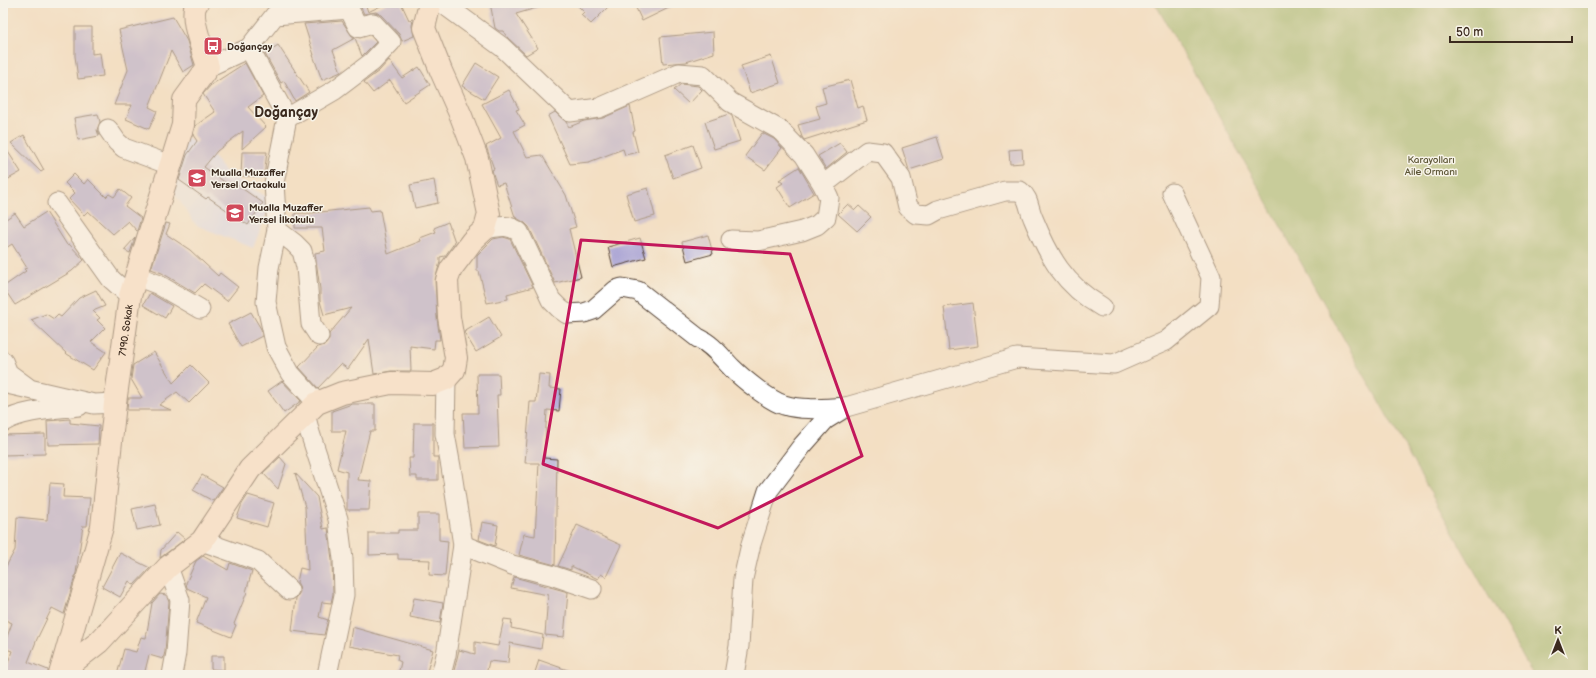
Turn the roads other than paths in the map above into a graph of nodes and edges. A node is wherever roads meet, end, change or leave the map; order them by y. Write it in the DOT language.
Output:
graph roads {
  1 [pos="197,3"];
  2 [pos="430,3"];
  3 [pos="442,3"];
  4 [pos="348,6"];
  5 [pos="249,48"];
  6 [pos="208,67"];
  7 [pos="287,118"];
  8 [pos="108,129"];
  9 [pos="170,165"];
  10 [pos="823,185"];
  11 [pos="1172,193"];
  12 [pos="57,203"];
  13 [pos="485,229"];
  14 [pos="277,230"];
  15 [pos="731,240"];
  16 [pos="133,286"];
  17 [pos="1102,307"];
  18 [pos="200,309"];
  19 [pos="319,336"];
  20 [pos="3,361"];
  21 [pos="446,379"];
  22 [pos="3,383"];
  23 [pos="30,388"];
  24 [pos="105,404"];
  25 [pos="846,407"];
  26 [pos="311,409"];
  27 [pos="3,422"];
  28 [pos="202,541"];
  29 [pos="463,545"];
  30 [pos="168,567"];
  31 [pos="592,589"];
  32 [pos="288,590"];
  33 [pos="61,672"];
  34 [pos="172,675"];
  35 [pos="327,675"];
  36 [pos="441,675"];
  37 [pos="734,675"];
  1 -- 6 [label="street"];
  2 -- 13 [label="street"];
  3 -- 10 [label="street"];
  4 -- 5 [label="street"];
  4 -- 7 [label="street"];
  5 -- 6 [label="street"];
  5 -- 7 [label="street"];
  6 -- 9 [label="street, 7190. Sokak"];
  7 -- 14 [label="street"];
  8 -- 9 [label="street"];
  9 -- 16 [label="street, 7190. Sokak"];
  10 -- 15 [label="street"];
  10 -- 17 [label="street"];
  11 -- 25 [label="street"];
  12 -- 16 [label="street"];
  13 -- 21 [label="street"];
  13 -- 25 [label="street"];
  14 -- 19 [label="street"];
  14 -- 26 [label="street"];
  16 -- 18 [label="street"];
  16 -- 24 [label="street, 7190. Sokak"];
  20 -- 23 [label="street"];
  21 -- 26 [label="street"];
  21 -- 29 [label="street"];
  22 -- 23 [label="street"];
  23 -- 24 [label="street"];
  24 -- 27 [label="street"];
  24 -- 33 [label="street, 7190. Sokak"];
  25 -- 37 [label="street"];
  26 -- 28 [label="street"];
  26 -- 35 [label="street"];
  28 -- 30 [label="street"];
  28 -- 32 [label="street"];
  29 -- 31 [label="street"];
  29 -- 36 [label="street"];
  30 -- 33 [label="street"];
  30 -- 34 [label="street"];
}
